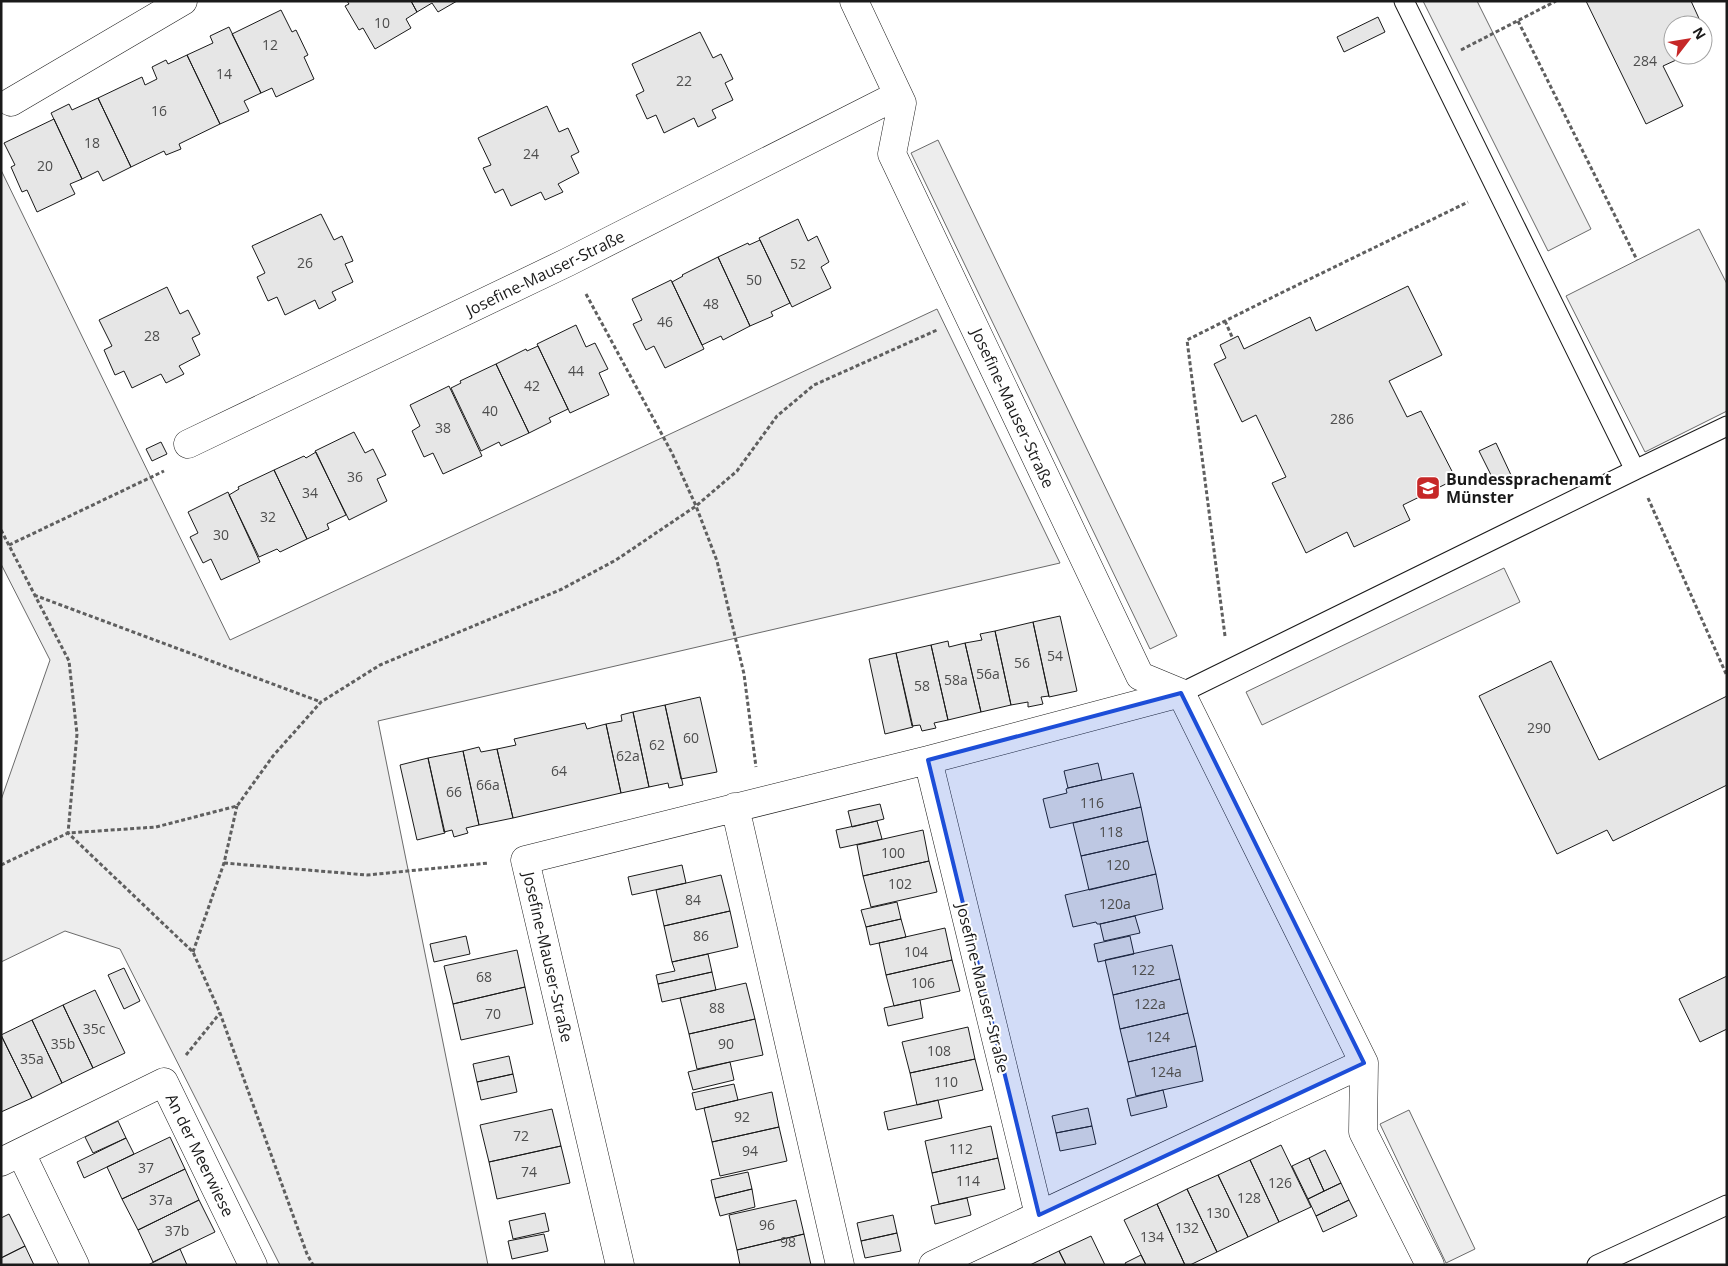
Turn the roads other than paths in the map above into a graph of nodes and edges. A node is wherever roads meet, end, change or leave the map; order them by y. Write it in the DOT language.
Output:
graph roads {
  1 [pos="183,1"];
  2 [pos="854,1"];
  3 [pos="1404,1"];
  4 [pos="898,95"];
  5 [pos="10,102"];
  6 [pos="1727,426"];
  7 [pos="188,444"];
  8 [pos="1635,470"];
  9 [pos="1182,693"];
  10 [pos="928,760"];
  11 [pos="748,804"];
  12 [pos="1364,1063"];
  13 [pos="11,1157"];
  14 [pos="1727,1205"];
  15 [pos="1039,1215"];
  16 [pos="1627,1258"];
  17 [pos="75,1265"];
  18 [pos="253,1265"];
  19 [pos="620,1265"];
  20 [pos="840,1265"];
  21 [pos="933,1265"];
  22 [pos="1430,1265"];
  23 [pos="1597,1265"];
  1 -- 5 [label="street"];
  2 -- 4 [label="street, Josefine-Mauser-Straße"];
  3 -- 8 [label="lane"];
  4 -- 7 [label="street, Josefine-Mauser-Straße"];
  4 -- 9 [label="street, Josefine-Mauser-Straße"];
  6 -- 8 [label="lane"];
  8 -- 9 [label="lane"];
  9 -- 10 [label="street, Josefine-Mauser-Straße"];
  9 -- 12 [label="street"];
  10 -- 11 [label="street, Josefine-Mauser-Straße"];
  10 -- 15 [label="street, Josefine-Mauser-Straße"];
  11 -- 19 [label="street, Josefine-Mauser-Straße"];
  11 -- 20 [label="street"];
  12 -- 15 [label="street"];
  12 -- 22 [label="street"];
  13 -- 17 [label="street, An der Meerwiese"];
  13 -- 18 [label="street, An der Meerwiese"];
  14 -- 16 [label="lane"];
  15 -- 21 [label="street"];
  16 -- 23 [label="lane"];
}
